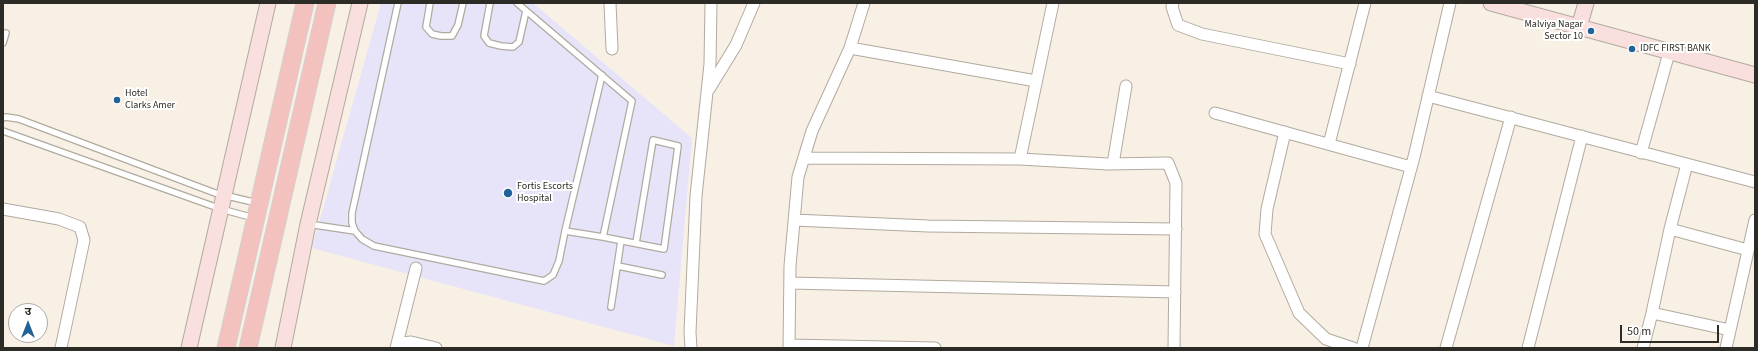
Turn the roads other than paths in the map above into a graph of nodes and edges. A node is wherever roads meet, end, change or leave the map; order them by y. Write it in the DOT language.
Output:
graph roads {
  1 [pos="268,3"];
  2 [pos="305,3"];
  3 [pos="327,3"];
  4 [pos="360,3"];
  5 [pos="398,3"];
  6 [pos="430,3"];
  7 [pos="463,3"];
  8 [pos="490,3"];
  9 [pos="517,3"];
  10 [pos="610,3"];
  11 [pos="711,3"];
  12 [pos="754,3"];
  13 [pos="864,3"];
  14 [pos="1051,3"];
  15 [pos="1173,3"];
  16 [pos="1365,3"];
  17 [pos="1450,3"];
  18 [pos="1491,3"];
  19 [pos="1586,3"];
  20 [pos="526,11"];
  21 [pos="1579,27"];
  22 [pos="6,33"];
  23 [pos="3,43"];
  24 [pos="850,48"];
  25 [pos="612,49"];
  26 [pos="1669,52"];
  27 [pos="1350,64"];
  28 [pos="602,75"];
  29 [pos="1755,75"];
  30 [pos="1036,81"];
  31 [pos="1126,86"];
  32 [pos="707,93"];
  33 [pos="1428,96"];
  34 [pos="1215,113"];
  35 [pos="1511,117"];
  36 [pos="3,118"];
  37 [pos="3,131"];
  38 [pos="1285,132"];
  39 [pos="1582,136"];
  40 [pos="1329,144"];
  41 [pos="1641,153"];
  42 [pos="804,158"];
  43 [pos="1020,159"];
  44 [pos="1113,164"];
  45 [pos="1687,164"];
  46 [pos="1412,167"];
  47 [pos="1755,182"];
  48 [pos="223,203"];
  49 [pos="3,210"];
  50 [pos="257,211"];
  51 [pos="794,220"];
  52 [pos="1755,220"];
  53 [pos="308,224"];
  54 [pos="1176,229"];
  55 [pos="1670,229"];
  56 [pos="355,231"];
  57 [pos="565,231"];
  58 [pos="603,237"];
  59 [pos="621,241"];
  60 [pos="636,243"];
  61 [pos="1750,254"];
  62 [pos="618,266"];
  63 [pos="416,268"];
  64 [pos="662,275"];
  65 [pos="790,283"];
  66 [pos="1175,292"];
  67 [pos="611,307"];
  68 [pos="1652,313"];
  69 [pos="1730,330"];
  70 [pos="789,347"];
  71 [pos="61,348"];
  72 [pos="189,348"];
  73 [pos="226,348"];
  74 [pos="248,348"];
  75 [pos="283,348"];
  76 [pos="396,348"];
  77 [pos="436,348"];
  78 [pos="691,348"];
  79 [pos="935,348"];
  80 [pos="1174,348"];
  81 [pos="1352,348"];
  82 [pos="1362,348"];
  83 [pos="1446,348"];
  84 [pos="1528,348"];
  85 [pos="1643,348"];
  86 [pos="1726,348"];
  1 -- 48 [label="street"];
  2 -- 50 [label="main road"];
  3 -- 74 [label="main road"];
  4 -- 53 [label="street"];
  5 -- 56 [label="lane"];
  6 -- 7 [label="lane"];
  8 -- 20 [label="lane"];
  9 -- 20 [label="lane"];
  10 -- 25 [label="street"];
  11 -- 32 [label="street"];
  12 -- 32 [label="street"];
  13 -- 24 [label="street"];
  14 -- 30 [label="street"];
  15 -- 27 [label="street"];
  16 -- 27 [label="street"];
  17 -- 33 [label="street"];
  18 -- 21 [label="street"];
  19 -- 21 [label="street"];
  20 -- 28 [label="lane"];
  21 -- 26 [label="street"];
  22 -- 23 [label="lane"];
  24 -- 30 [label="street"];
  24 -- 42 [label="street"];
  26 -- 29 [label="street"];
  26 -- 41 [label="street"];
  27 -- 40 [label="street"];
  28 -- 57 [label="lane"];
  28 -- 58 [label="lane"];
  30 -- 43 [label="street"];
  31 -- 44 [label="street"];
  32 -- 78 [label="street"];
  33 -- 35 [label="street"];
  33 -- 46 [label="street"];
  34 -- 38 [label="street"];
  35 -- 39 [label="street"];
  35 -- 83 [label="street"];
  36 -- 48 [label="lane"];
  37 -- 48 [label="lane"];
  38 -- 40 [label="street"];
  38 -- 81 [label="street"];
  39 -- 41 [label="street"];
  39 -- 84 [label="street"];
  40 -- 46 [label="street"];
  41 -- 45 [label="street"];
  42 -- 43 [label="street"];
  42 -- 51 [label="street"];
  43 -- 44 [label="street"];
  44 -- 54 [label="street"];
  45 -- 47 [label="street"];
  45 -- 55 [label="street"];
  46 -- 82 [label="street"];
  48 -- 50 [label="lane"];
  48 -- 50 [label="lane"];
  48 -- 72 [label="street"];
  49 -- 71 [label="street"];
  50 -- 73 [label="main road"];
  51 -- 54 [label="street"];
  51 -- 65 [label="street"];
  52 -- 61 [label="street"];
  53 -- 56 [label="lane"];
  53 -- 75 [label="street"];
  54 -- 66 [label="street"];
  55 -- 61 [label="street"];
  55 -- 68 [label="street"];
  56 -- 57 [label="lane"];
  57 -- 58 [label="lane"];
  58 -- 59 [label="lane"];
  59 -- 60 [label="lane"];
  59 -- 62 [label="lane"];
  60 -- 60 [label="lane"];
  61 -- 69 [label="street"];
  62 -- 64 [label="lane"];
  62 -- 67 [label="lane"];
  63 -- 76 [label="street"];
  65 -- 66 [label="street"];
  65 -- 70 [label="street"];
  66 -- 80 [label="street"];
  68 -- 69 [label="street"];
  68 -- 85 [label="street"];
  69 -- 86 [label="street"];
  70 -- 79 [label="street"];
  76 -- 77 [label="street"];
}
